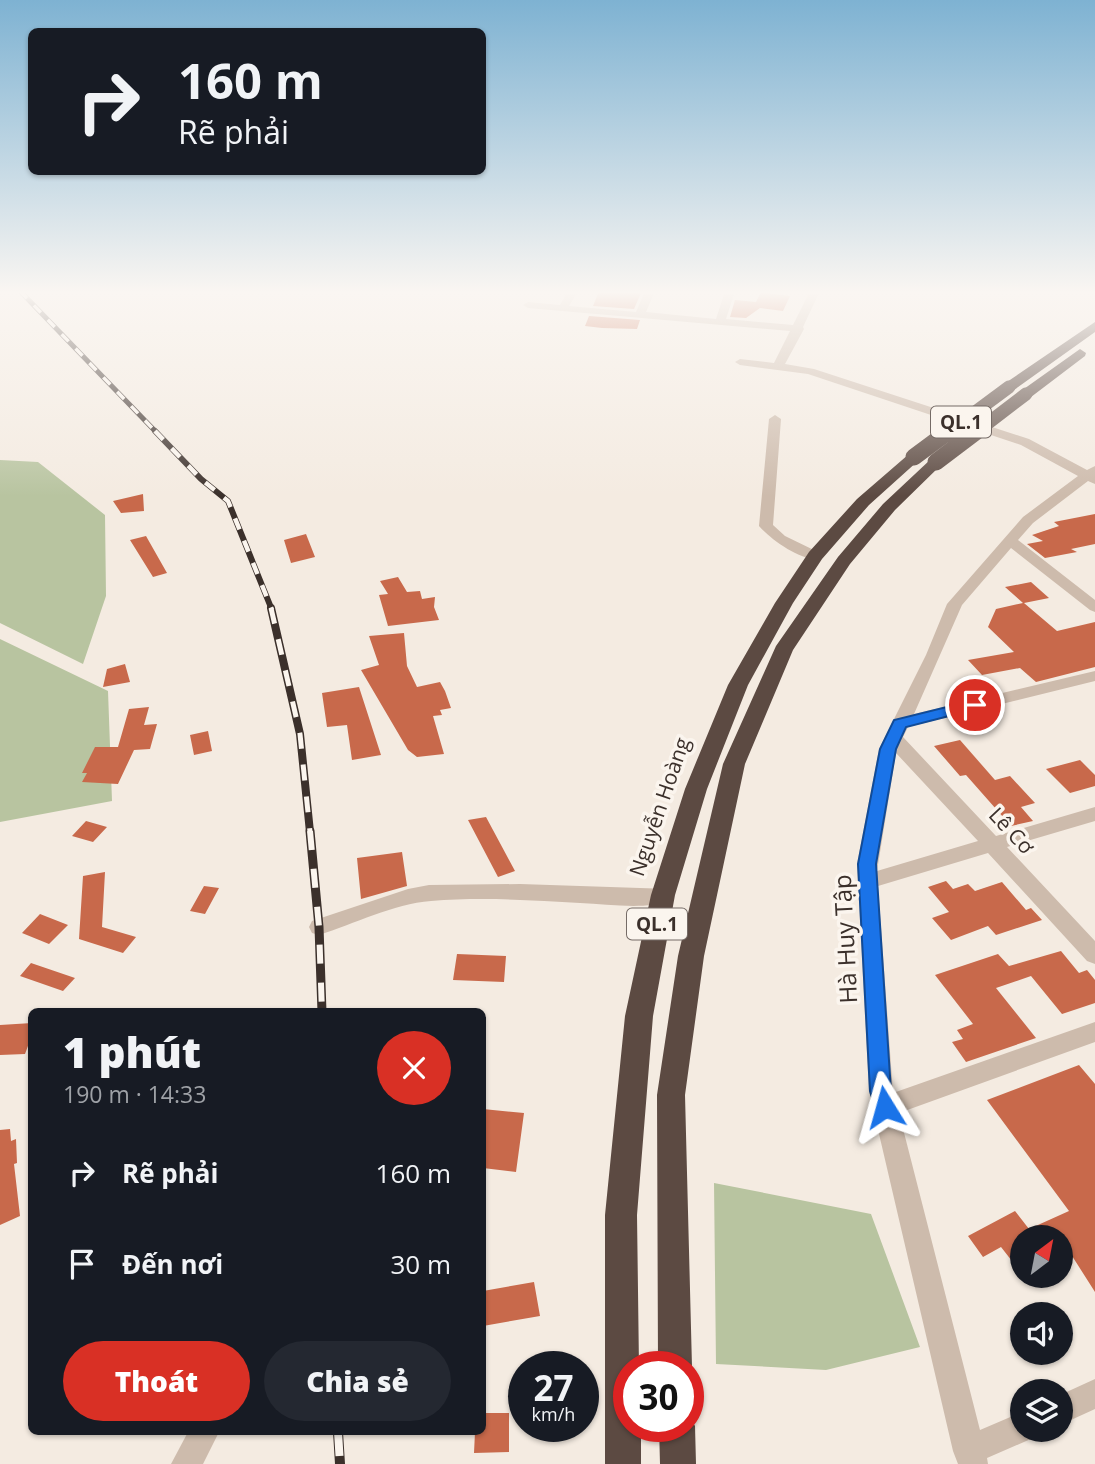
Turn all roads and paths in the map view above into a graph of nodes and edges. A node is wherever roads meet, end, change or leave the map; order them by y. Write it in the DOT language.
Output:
graph roads {
  1 [pos="782,359"];
  2 [pos="1048,359"];
  3 [pos="1072,359"];
  4 [pos="740,362"];
  5 [pos="778,367"];
  6 [pos="755,379"];
  7 [pos="775,419"];
  8 [pos="925,460"];
  9 [pos="1093,475"];
  10 [pos="1010,540"];
  11 [pos="815,556"];
  12 [pos="1095,607"];
  13 [pos="1095,676"];
  14 [pos="897,731"];
  15 [pos="1095,814"];
  16 [pos="992,844"];
  17 [pos="868,881"];
  18 [pos="663,895"];
  19 [pos="319,927"];
  20 [pos="1095,955"];
  21 [pos="1095,1032"];
  22 [pos="885,1107"];
  23 [pos="675,1351"];
  24 [pos="1095,1394"];
  25 [pos="1073,1404"];
  26 [pos="1010,1434"];
  27 [pos="202,1435"];
  28 [pos="677,1442"];
  29 [pos="970,1458"];
  30 [pos="186,1464"];
  31 [pos="623,1464"];
  32 [pos="678,1464"];
  1 -- 5 [label="street"];
  2 -- 8 [label="highway, Nguyễn Hoàng / QL.1, bridge"];
  3 -- 8 [label="highway, Nguyễn Hoàng / QL.1, bridge"];
  4 -- 5 [label="street"];
  5 -- 6 [label="street"];
  5 -- 9 [label="street"];
  7 -- 11 [label="street"];
  8 -- 11 [label="highway, Nguyễn Hoàng / QL.1"];
  8 -- 23 [label="highway, Nguyễn Hoàng / QL.1"];
  9 -- 10 [label="street, Hà Huy Tập"];
  10 -- 12 [label="street"];
  10 -- 14 [label="street, Hà Huy Tập"];
  11 -- 18 [label="highway, Nguyễn Hoàng / QL.1"];
  13 -- 14 [label="street"];
  14 -- 16 [label="street, Lê Cơ"];
  14 -- 17 [label="street, Hà Huy Tập"];
  15 -- 16 [label="street"];
  16 -- 17 [label="street"];
  16 -- 20 [label="street, Lê Cơ"];
  17 -- 22 [label="street, Hà Huy Tập"];
  18 -- 19 [label="street"];
  18 -- 31 [label="highway, Nguyễn Hoàng / QL.1"];
  21 -- 22 [label="street"];
  22 -- 29 [label="street, Hà Huy Tập"];
  24 -- 25 [label="street"];
  26 -- 29 [label="street"];
  27 -- 30 [label="street"];
  28 -- 32 [label="highway"];
}
